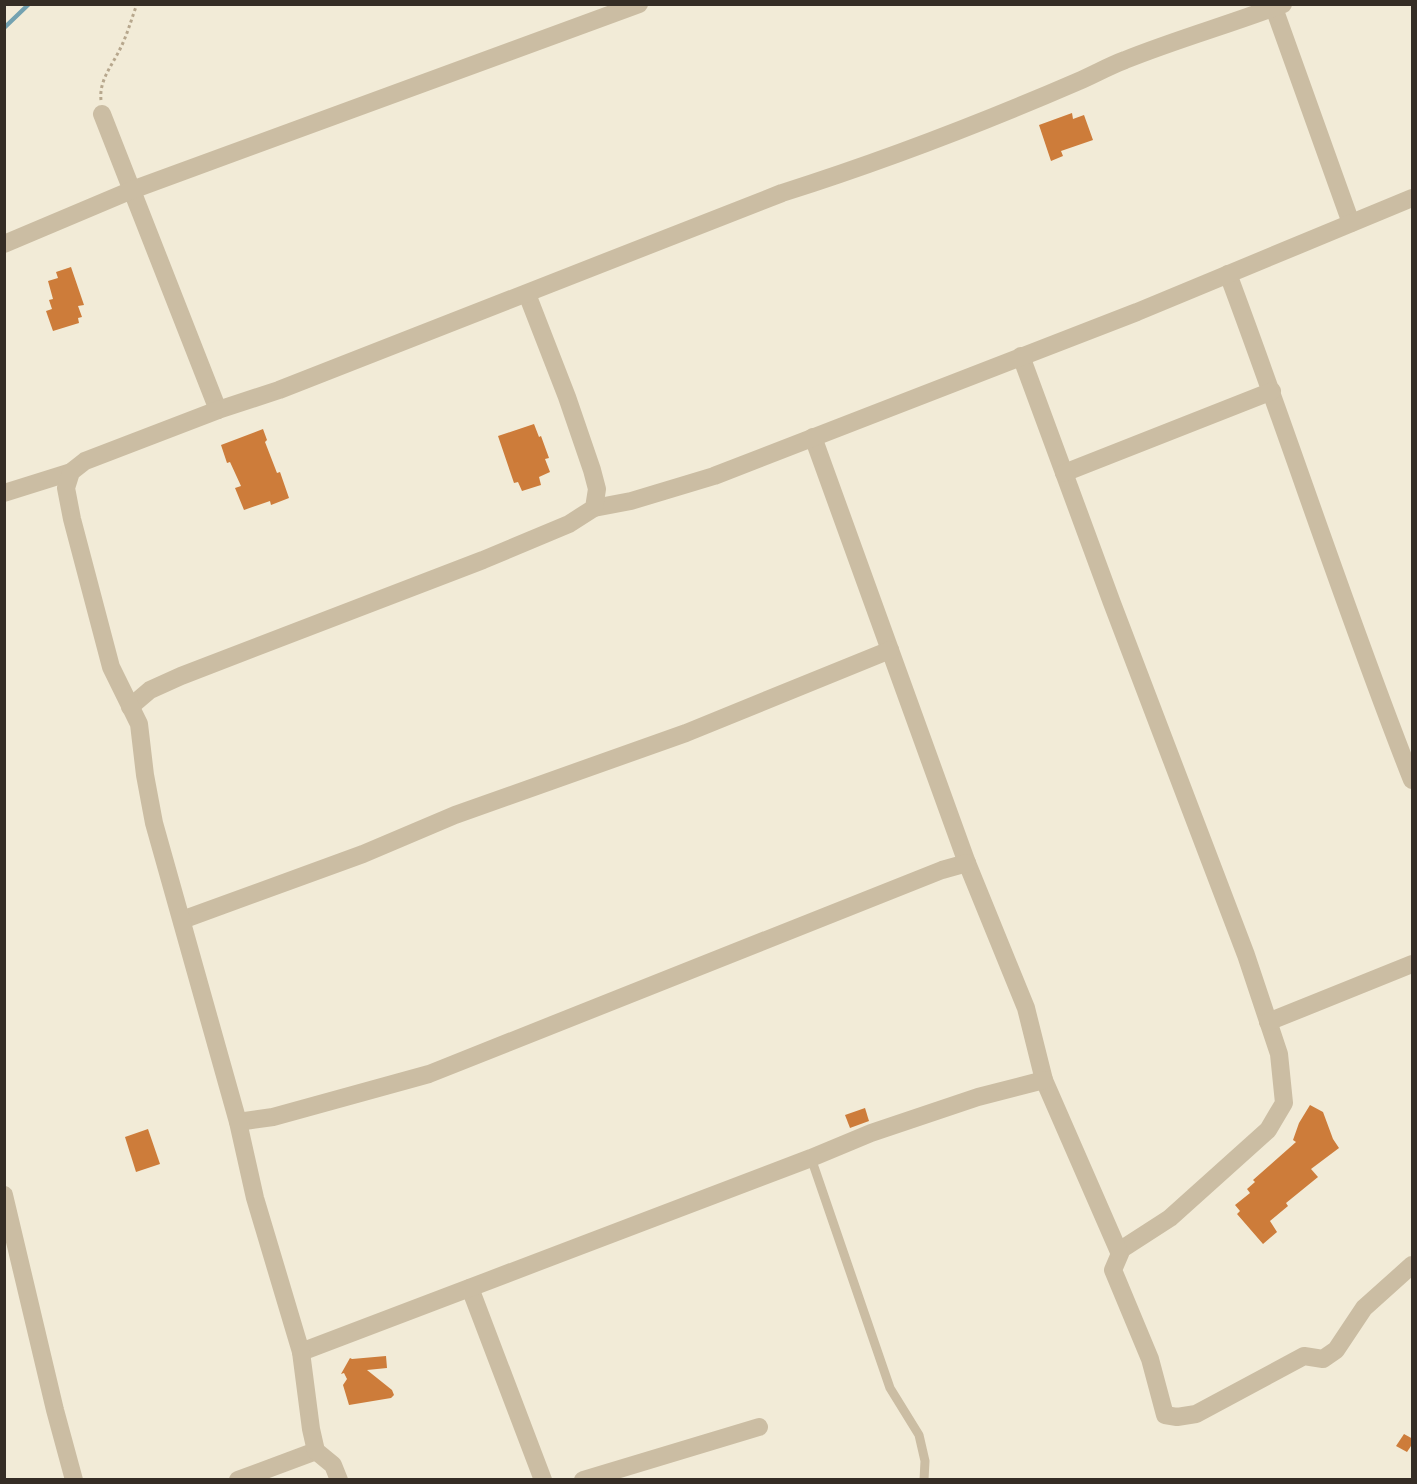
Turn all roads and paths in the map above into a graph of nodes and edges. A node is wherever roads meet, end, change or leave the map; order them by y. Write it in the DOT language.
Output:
graph roads {
  1 [pos="136,4"];
  2 [pos="639,4"];
  3 [pos="1279,6"];
  4 [pos="102,114"];
  5 [pos="132,190"];
  6 [pos="1413,198"];
  7 [pos="1351,223"];
  8 [pos="4,244"];
  9 [pos="1228,274"];
  10 [pos="527,294"];
  11 [pos="1021,356"];
  12 [pos="1272,391"];
  13 [pos="218,410"];
  14 [pos="813,437"];
  15 [pos="71,472"];
  16 [pos="1064,473"];
  17 [pos="4,493"];
  18 [pos="594,508"];
  19 [pos="890,650"];
  20 [pos="130,707"];
  21 [pos="1413,780"];
  22 [pos="967,863"];
  23 [pos="182,920"];
  24 [pos="1413,964"];
  25 [pos="1268,1022"];
  26 [pos="1044,1080"];
  27 [pos="238,1122"];
  28 [pos="811,1158"];
  29 [pos="4,1195"];
  30 [pos="1119,1252"];
  31 [pos="1413,1265"];
  32 [pos="470,1288"];
  33 [pos="301,1352"];
  34 [pos="759,1427"];
  35 [pos="316,1451"];
  36 [pos="74,1479"];
  37 [pos="238,1479"];
  38 [pos="339,1479"];
  39 [pos="543,1479"];
  40 [pos="584,1479"];
  41 [pos="924,1479"];
  1 -- 4 [label="path"];
  2 -- 5 [label="street"];
  3 -- 7 [label="street"];
  3 -- 10 [label="street"];
  4 -- 5 [label="street"];
  5 -- 8 [label="street"];
  5 -- 13 [label="street"];
  6 -- 7 [label="street"];
  7 -- 9 [label="street"];
  9 -- 11 [label="street"];
  9 -- 12 [label="street"];
  10 -- 13 [label="street"];
  10 -- 18 [label="street"];
  11 -- 14 [label="street"];
  11 -- 16 [label="street"];
  12 -- 16 [label="street"];
  12 -- 21 [label="street"];
  13 -- 15 [label="street"];
  14 -- 18 [label="street"];
  14 -- 19 [label="street"];
  15 -- 17 [label="street"];
  15 -- 20 [label="street"];
  16 -- 25 [label="street"];
  18 -- 20 [label="street"];
  19 -- 22 [label="street"];
  19 -- 23 [label="street"];
  20 -- 23 [label="street"];
  22 -- 26 [label="street"];
  22 -- 27 [label="street"];
  23 -- 27 [label="street"];
  24 -- 25 [label="street"];
  25 -- 30 [label="street"];
  26 -- 28 [label="street"];
  26 -- 30 [label="street"];
  27 -- 33 [label="street"];
  28 -- 32 [label="street"];
  28 -- 41 [label="lane"];
  29 -- 36 [label="street"];
  30 -- 31 [label="street"];
  32 -- 33 [label="street"];
  32 -- 39 [label="street"];
  33 -- 35 [label="street"];
  34 -- 40 [label="street"];
  35 -- 37 [label="street"];
  35 -- 38 [label="street"];
}
